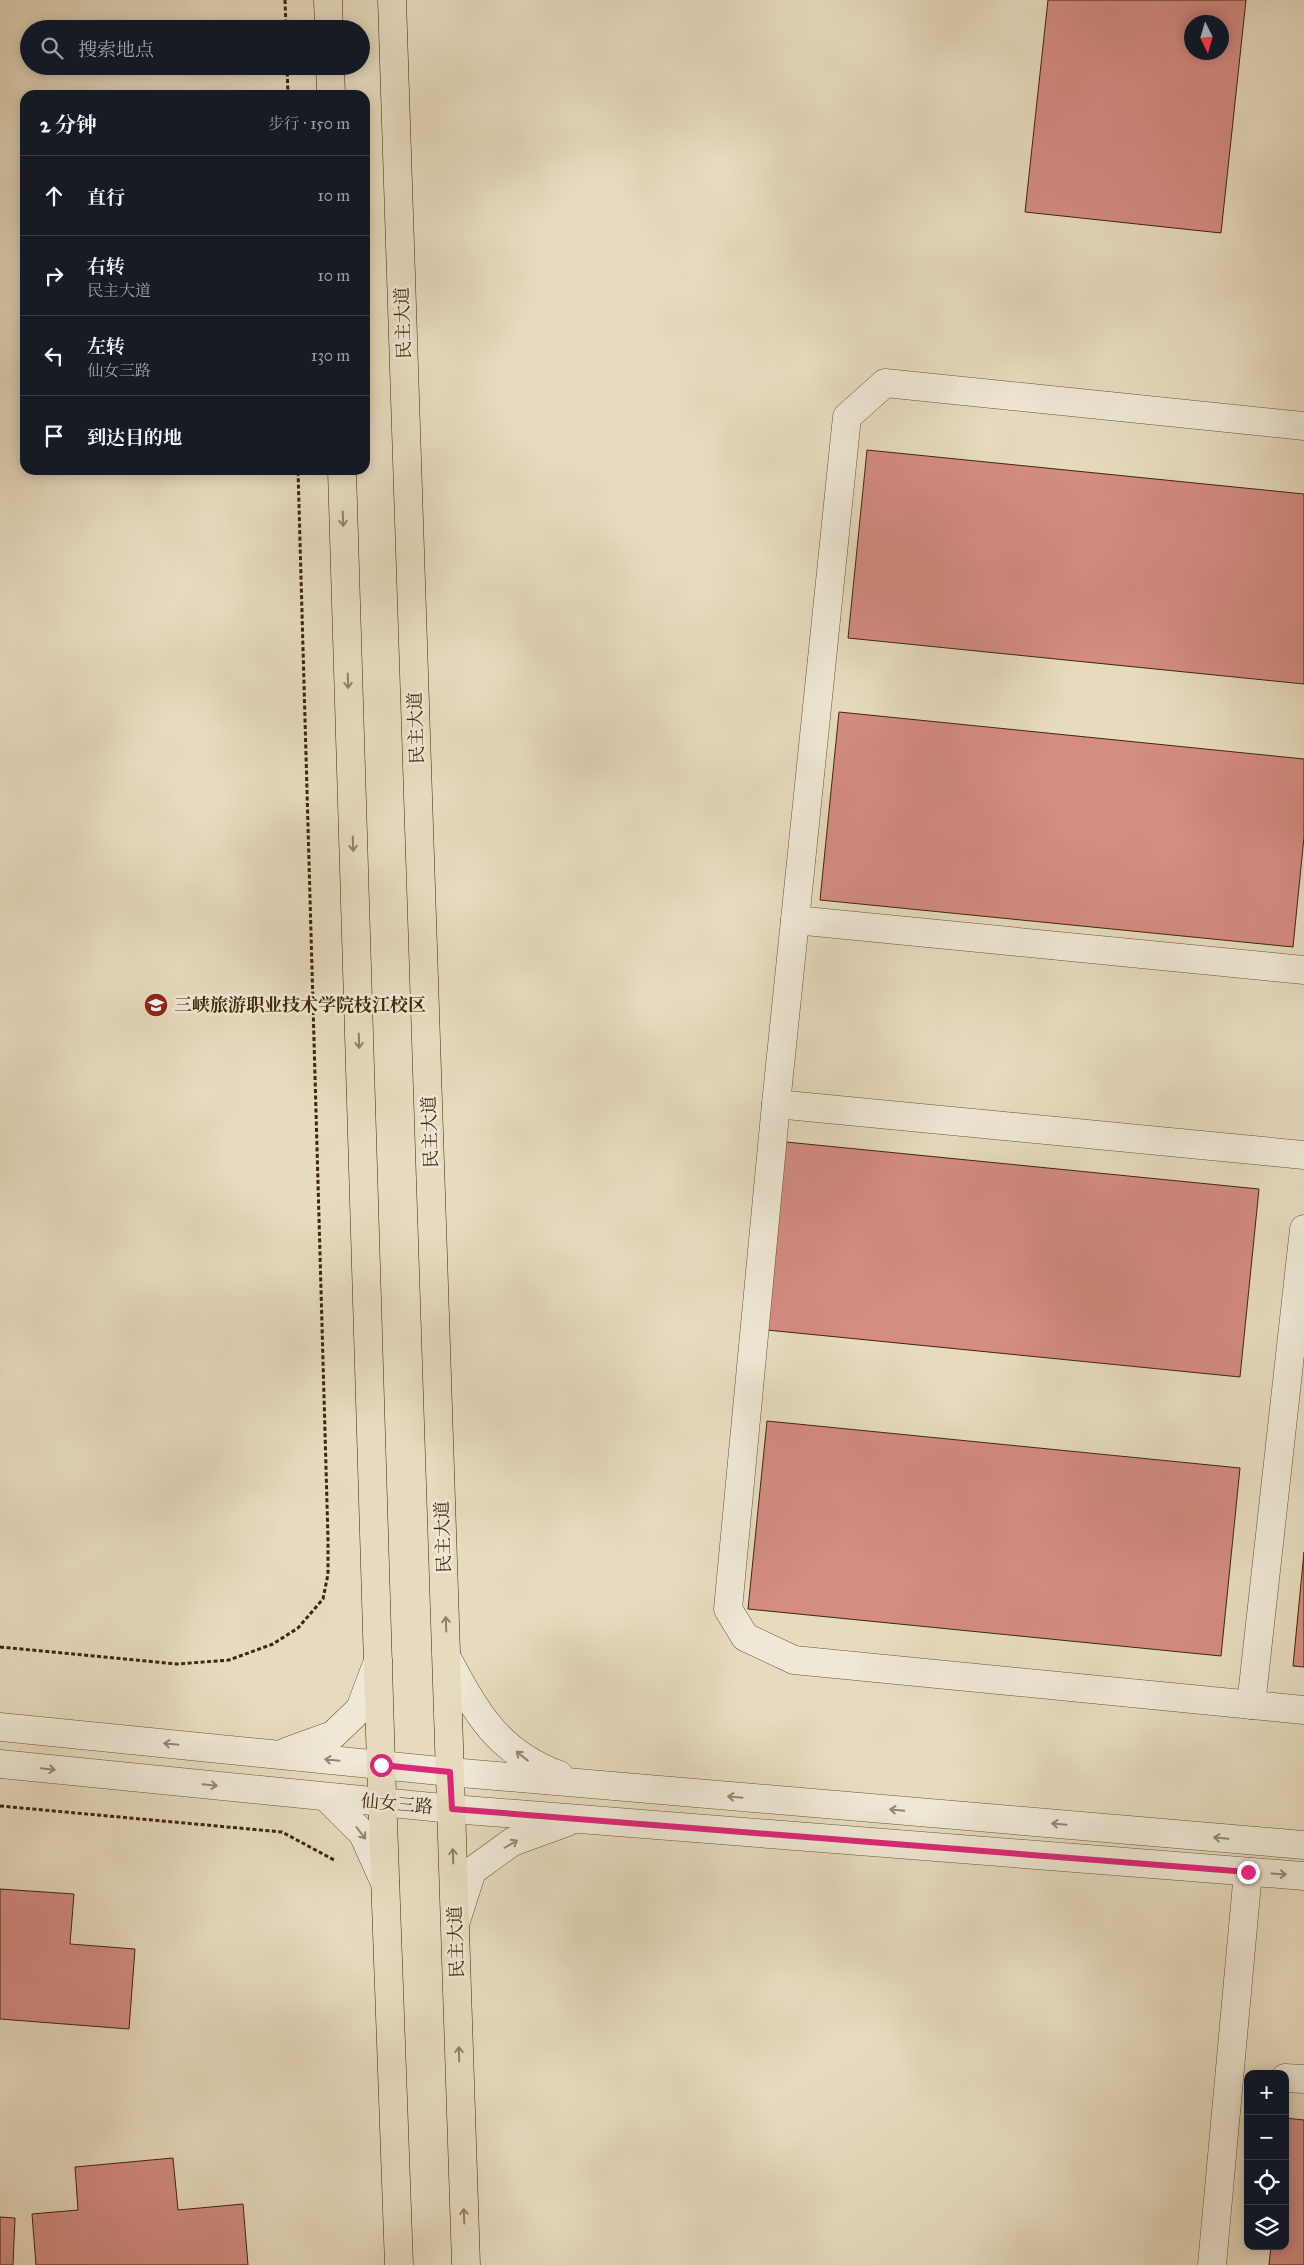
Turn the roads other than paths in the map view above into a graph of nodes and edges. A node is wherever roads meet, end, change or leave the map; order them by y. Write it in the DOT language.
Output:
graph roads {
  1 [pos="328,0"];
  2 [pos="392,0"];
  3 [pos="329,20"];
  4 [pos="330,75"];
  5 [pos="331,90"];
  6 [pos="1304,426"];
  7 [pos="342,475"];
  8 [pos="795,920"];
  9 [pos="1304,970"];
  10 [pos="776,1104"];
  11 [pos="1304,1155"];
  12 [pos="1304,1229"];
  13 [pos="447,1658"];
  14 [pos="378,1662"];
  15 [pos="1251,1705"];
  16 [pos="1304,1710"];
  17 [pos="0,1727"];
  18 [pos="278,1755"];
  19 [pos="0,1764"];
  20 [pos="381,1765"];
  21 [pos="450,1772"];
  22 [pos="581,1784"];
  23 [pos="327,1798"];
  24 [pos="382,1803"];
  25 [pos="452,1809"];
  26 [pos="577,1818"];
  27 [pos="1304,1845"];
  28 [pos="1248,1872"];
  29 [pos="1304,1876"];
  30 [pos="385,1883"];
  31 [pos="455,1922"];
  32 [pos="1239,2073"];
  33 [pos="1289,2078"];
  34 [pos="1304,2079"];
  35 [pos="399,2265"];
  36 [pos="466,2265"];
  37 [pos="1212,2265"];
  1 -- 3 [label="main road"];
  13 -- 2 [label="main road, 民主大道, one-way"];
  4 -- 5 [label="main road"];
  6 -- 8 [label="street"];
  7 -- 14 [label="main road, one-way"];
  8 -- 9 [label="street"];
  8 -- 10 [label="street"];
  10 -- 11 [label="street"];
  10 -- 15 [label="street"];
  12 -- 15 [label="street"];
  13 -- 21 [label="main road, 民主大道"];
  22 -- 13 [label="street, one-way"];
  14 -- 18 [label="street"];
  14 -- 20 [label="main road"];
  15 -- 16 [label="street"];
  18 -- 17 [label="street, one-way"];
  20 -- 18 [label="street, one-way"];
  19 -- 23 [label="street, 仙女三路, one-way"];
  20 -- 21 [label="street"];
  20 -- 24 [label="main road"];
  21 -- 22 [label="street"];
  21 -- 25 [label="main road, 民主大道"];
  27 -- 22 [label="street, one-way"];
  23 -- 24 [label="street, 仙女三路"];
  23 -- 30 [label="street, one-way"];
  24 -- 25 [label="street, 仙女三路"];
  24 -- 30 [label="main road"];
  25 -- 26 [label="street, 仙女三路"];
  31 -- 25 [label="main road, 民主大道, one-way"];
  26 -- 28 [label="street, 仙女三路"];
  31 -- 26 [label="street, one-way"];
  28 -- 29 [label="street, 仙女三路, one-way"];
  28 -- 32 [label="street"];
  30 -- 35 [label="main road"];
  36 -- 31 [label="main road, 民主大道, one-way"];
  32 -- 37 [label="street"];
  33 -- 34 [label="street"];
}
